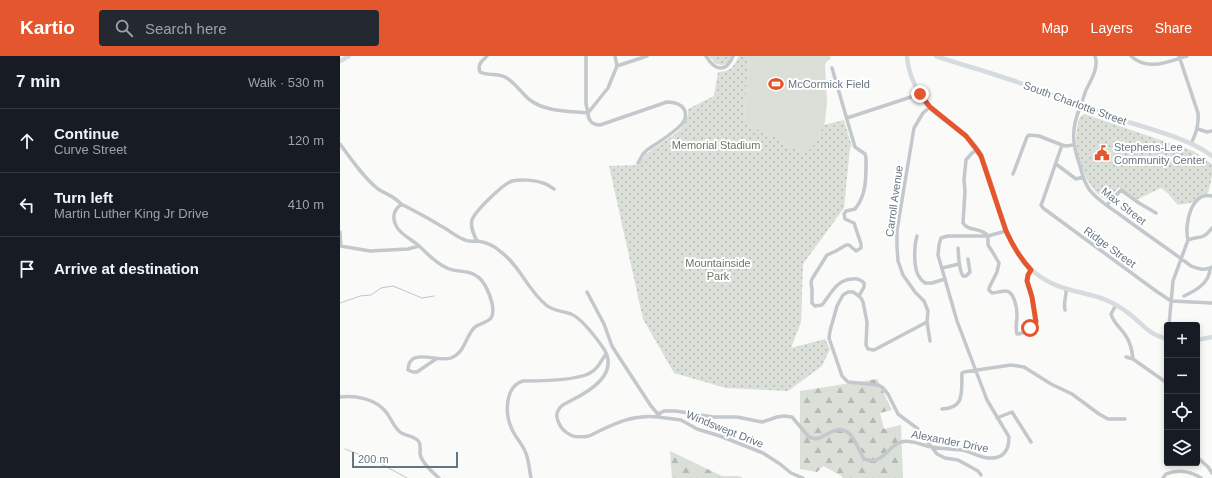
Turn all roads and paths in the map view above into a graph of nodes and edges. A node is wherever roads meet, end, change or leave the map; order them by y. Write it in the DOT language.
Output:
graph roads {
  1 [pos="349,56"];
  2 [pos="487,56"];
  3 [pos="586,56"];
  4 [pos="615,56"];
  5 [pos="647,56"];
  6 [pos="706,56"];
  7 [pos="733,56"];
  8 [pos="907,56"];
  9 [pos="936,56"];
  10 [pos="1095,56"];
  11 [pos="1187,56"];
  12 [pos="1132,57"];
  13 [pos="1180,57"];
  14 [pos="340,60"];
  15 [pos="617,66"];
  16 [pos="832,68"];
  17 [pos="920,94"];
  18 [pos="1080,105"];
  19 [pos="930,107"];
  20 [pos="588,113"];
  21 [pos="847,118"];
  22 [pos="1198,129"];
  23 [pos="1212,131"];
  24 [pos="340,144"];
  25 [pos="1191,144"];
  26 [pos="1062,145"];
  27 [pos="1074,145"];
  28 [pos="977,150"];
  29 [pos="1212,156"];
  30 [pos="638,163"];
  31 [pos="1056,164"];
  32 [pos="1013,174"];
  33 [pos="1083,177"];
  34 [pos="554,189"];
  35 [pos="1212,196"];
  36 [pos="402,204"];
  37 [pos="1107,205"];
  38 [pos="1156,214"];
  39 [pos="1212,228"];
  40 [pos="1006,231"];
  41 [pos="340,232"];
  42 [pos="916,236"];
  43 [pos="988,236"];
  44 [pos="1188,240"];
  45 [pos="477,241"];
  46 [pos="340,246"];
  47 [pos="419,246"];
  48 [pos="958,248"];
  49 [pos="968,259"];
  50 [pos="1181,259"];
  51 [pos="959,264"];
  52 [pos="942,268"];
  53 [pos="1211,268"];
  54 [pos="1031,270"];
  55 [pos="945,278"];
  56 [pos="1066,289"];
  57 [pos="588,292"];
  58 [pos="859,296"];
  59 [pos="1184,296"];
  60 [pos="1171,301"];
  61 [pos="1212,303"];
  62 [pos="1116,305"];
  63 [pos="1065,310"];
  64 [pos="927,322"];
  65 [pos="1169,322"];
  66 [pos="1212,337"];
  67 [pos="1164,339"];
  68 [pos="1200,339"];
  69 [pos="930,341"];
  70 [pos="606,354"];
  71 [pos="1126,357"];
  72 [pos="436,359"];
  73 [pos="1133,359"];
  74 [pos="976,370"];
  75 [pos="1164,381"];
  76 [pos="340,397"];
  77 [pos="942,408"];
  78 [pos="658,416"];
  79 [pos="997,418"];
  80 [pos="1124,418"];
  81 [pos="1031,442"];
  82 [pos="931,447"];
  83 [pos="1200,460"];
  84 [pos="1212,473"];
  85 [pos="981,475"];
  86 [pos="439,478"];
  87 [pos="531,478"];
  88 [pos="802,478"];
  89 [pos="1163,478"];
  90 [pos="1201,478"];
  1 -- 14 [label="main road"];
  2 -- 20 [label="street"];
  3 -- 20 [label="street"];
  4 -- 15 [label="street"];
  5 -- 15 [label="street"];
  6 -- 7 [label="street"];
  8 -- 17 [label="main road"];
  9 -- 18 [label="main road, South Charlotte Street"];
  10 -- 18 [label="street, Max Street"];
  11 -- 13 [label="street"];
  12 -- 13 [label="street"];
  13 -- 22 [label="street"];
  15 -- 20 [label="street"];
  16 -- 21 [label="street"];
  17 -- 19 [label="main road"];
  17 -- 21 [label="street"];
  18 -- 25 [label="main road, South Charlotte Street"];
  18 -- 27 [label="street, Max Street"];
  19 -- 28 [label="main road"];
  19 -- 64 [label="street, Carroll Avenue"];
  20 -- 30 [label="street"];
  21 -- 58 [label="street"];
  22 -- 23 [label="street"];
  22 -- 25 [label="street"];
  24 -- 36 [label="street"];
  25 -- 29 [label="main road, South Charlotte Street"];
  26 -- 27 [label="street"];
  26 -- 31 [label="street"];
  26 -- 32 [label="street"];
  27 -- 33 [label="street, Max Street"];
  28 -- 40 [label="main road"];
  28 -- 43 [label="street"];
  31 -- 33 [label="street"];
  31 -- 60 [label="street, Ridge Street"];
  33 -- 37 [label="street, Max Street"];
  34 -- 45 [label="street"];
  35 -- 44 [label="street"];
  36 -- 45 [label="street"];
  36 -- 47 [label="street"];
  37 -- 38 [label="street"];
  37 -- 50 [label="street, Max Street"];
  39 -- 44 [label="street"];
  40 -- 43 [label="street, Alexander Drive"];
  40 -- 54 [label="main road"];
  41 -- 46 [label="street"];
  42 -- 55 [label="street"];
  43 -- 52 [label="street, Alexander Drive"];
  43 -- 54 [label="street"];
  44 -- 50 [label="street"];
  45 -- 70 [label="street"];
  46 -- 47 [label="street"];
  47 -- 72 [label="street"];
  48 -- 51 [label="street"];
  49 -- 51 [label="street"];
  50 -- 53 [label="street, Max Street"];
  50 -- 60 [label="street"];
  51 -- 52 [label="street"];
  52 -- 55 [label="street, Alexander Drive"];
  53 -- 59 [label="street"];
  54 -- 56 [label="main road"];
  55 -- 74 [label="street, Alexander Drive"];
  56 -- 62 [label="main road"];
  56 -- 63 [label="street"];
  57 -- 78 [label="street"];
  58 -- 64 [label="street"];
  58 -- 82 [label="street"];
  60 -- 61 [label="street"];
  60 -- 65 [label="street"];
  62 -- 67 [label="main road"];
  62 -- 73 [label="street"];
  64 -- 69 [label="street, Carroll Avenue"];
  66 -- 68 [label="main road"];
  70 -- 78 [label="street"];
  70 -- 87 [label="street"];
  71 -- 73 [label="street"];
  72 -- 72 [label="street"];
  73 -- 75 [label="street"];
  74 -- 77 [label="street"];
  74 -- 79 [label="street, Alexander Drive"];
  74 -- 80 [label="street"];
  76 -- 86 [label="street"];
  78 -- 82 [label="street, Alexander Drive"];
  78 -- 88 [label="street, Windswept Drive"];
  79 -- 81 [label="street"];
  79 -- 82 [label="street, Alexander Drive"];
  82 -- 85 [label="street"];
  83 -- 84 [label="street"];
  89 -- 90 [label="street"];
}
